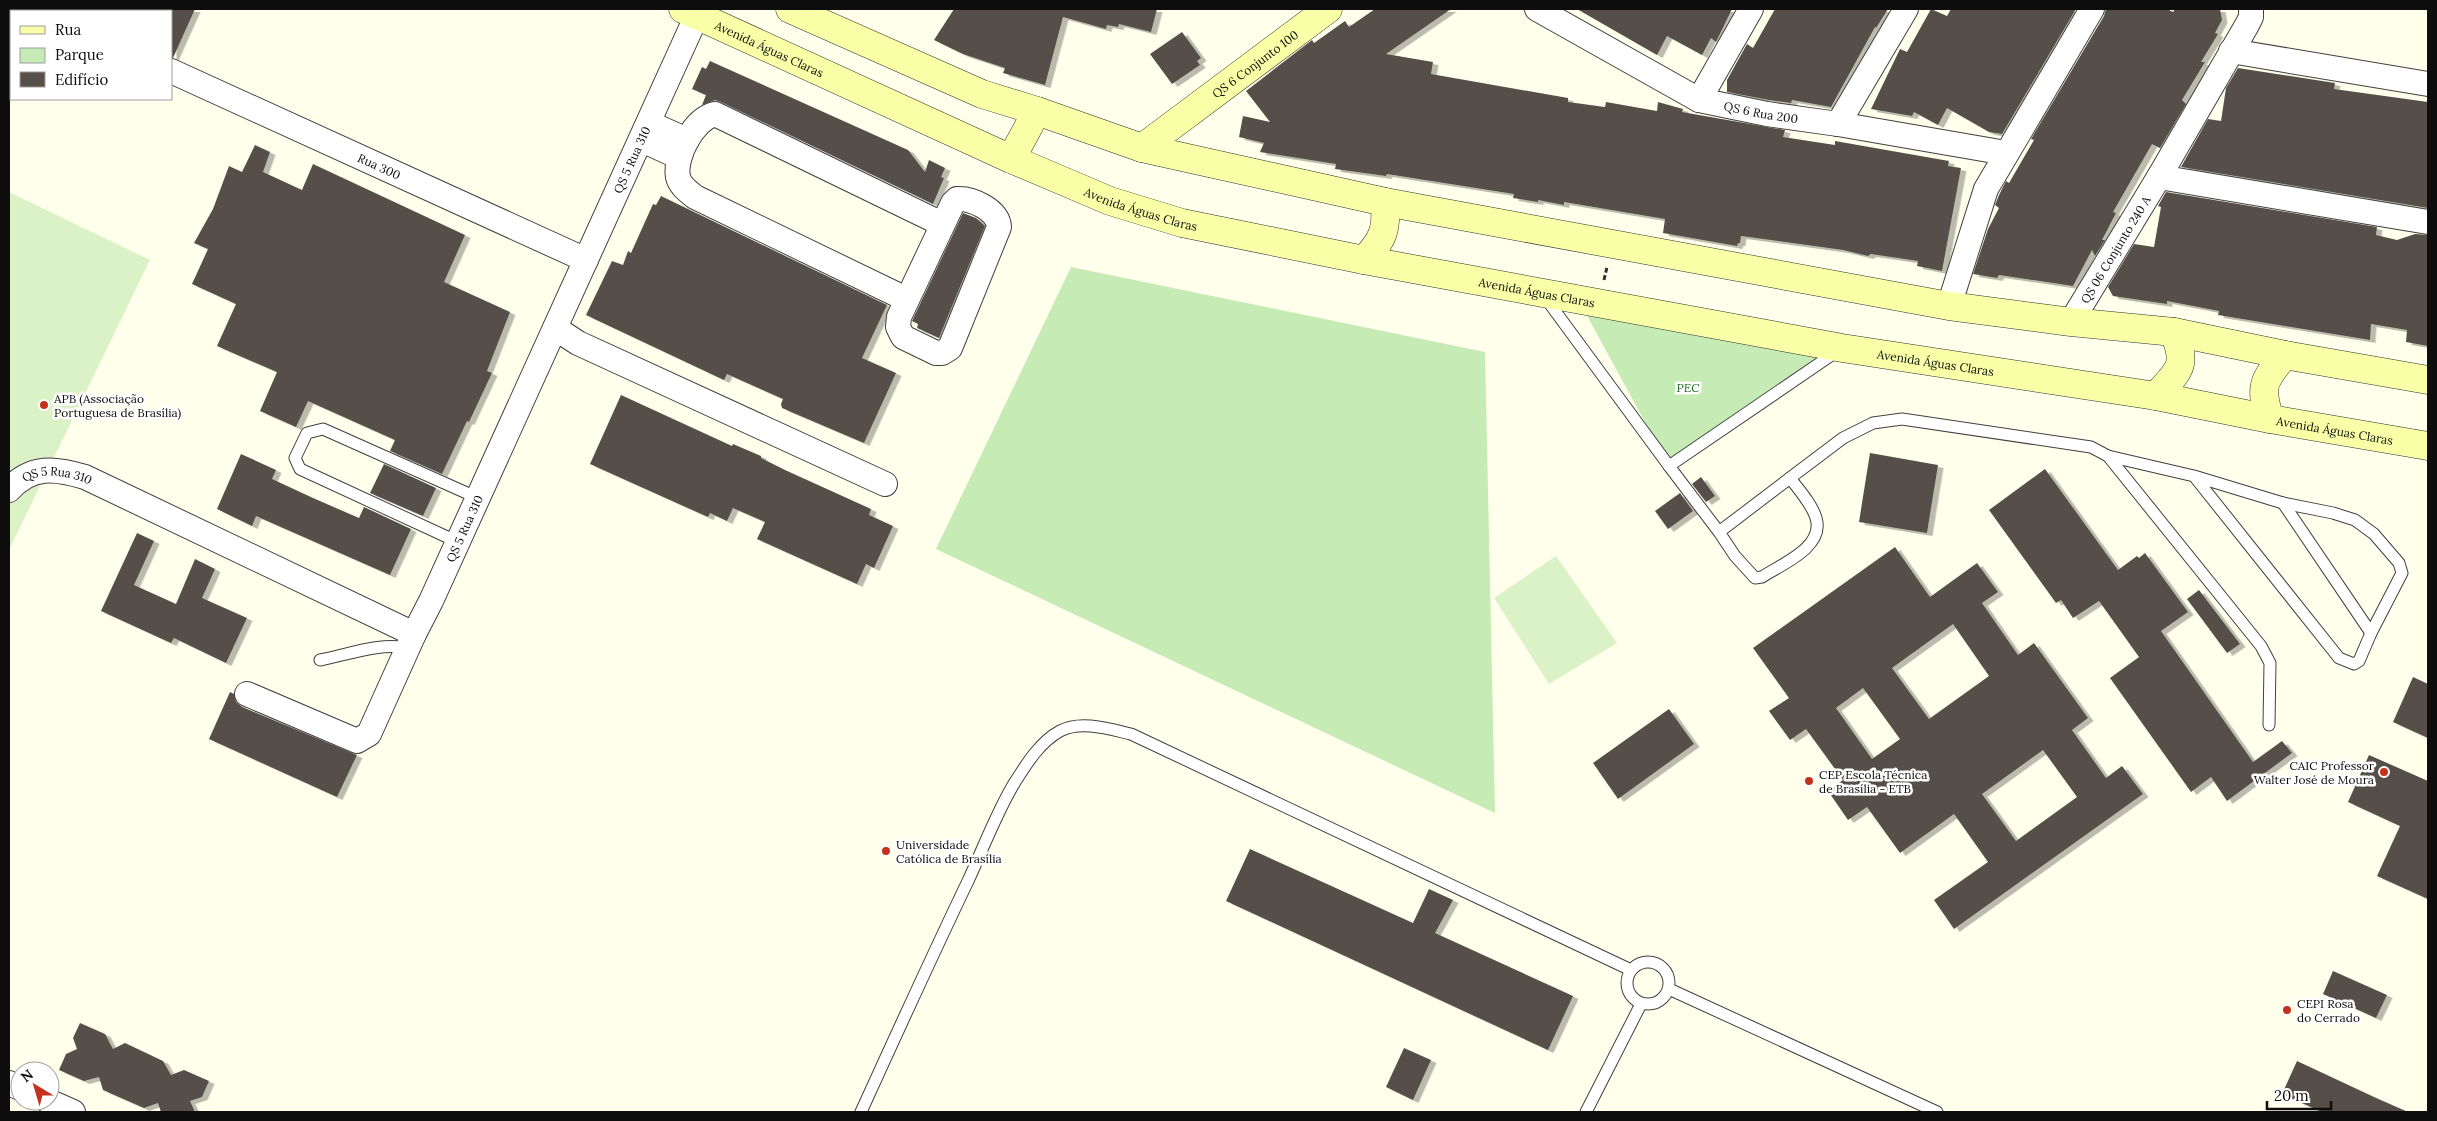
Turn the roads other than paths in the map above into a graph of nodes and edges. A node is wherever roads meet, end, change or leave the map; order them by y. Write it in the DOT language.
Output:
graph roads {
  1 [pos="790,9"];
  2 [pos="1328,9"];
  3 [pos="1751,9"];
  4 [pos="1906,9"];
  5 [pos="2092,9"];
  6 [pos="2251,9"];
  7 [pos="690,12"];
  8 [pos="1552,12"];
  9 [pos="2231,51"];
  10 [pos="172,71"];
  11 [pos="2428,84"];
  12 [pos="1699,100"];
  13 [pos="1037,111"];
  14 [pos="1182,118"];
  15 [pos="1838,124"];
  16 [pos="645,132"];
  17 [pos="1142,148"];
  18 [pos="683,149"];
  19 [pos="2006,153"];
  20 [pos="1179,156"];
  21 [pos="1011,159"];
  22 [pos="2159,177"];
  23 [pos="1385,202"];
  24 [pos="2428,222"];
  25 [pos="942,224"];
  26 [pos="586,260"];
  27 [pos="1364,260"];
  28 [pos="1542,294"];
  29 [pos="906,299"];
  30 [pos="1949,306"];
  31 [pos="2070,322"];
  32 [pos="554,328"];
  33 [pos="2174,332"];
  34 [pos="1842,348"];
  35 [pos="2285,355"];
  36 [pos="2428,380"];
  37 [pos="2156,396"];
  38 [pos="2270,419"];
  39 [pos="2428,446"];
  40 [pos="2108,456"];
  41 [pos="1669,466"];
  42 [pos="2194,476"];
  43 [pos="1790,478"];
  44 [pos="885,484"];
  45 [pos="9,490"];
  46 [pos="478,498"];
  47 [pos="2283,503"];
  48 [pos="1719,532"];
  49 [pos="458,542"];
  50 [pos="2371,633"];
  51 [pos="411,641"];
  52 [pos="320,660"];
  53 [pos="247,694"];
  54 [pos="2269,725"];
  55 [pos="1631,970"];
  56 [pos="1669,989"];
  57 [pos="1641,1004"];
  58 [pos="60,1106"];
  59 [pos="72,1112"];
  60 [pos="862,1112"];
  61 [pos="1586,1112"];
  62 [pos="1937,1112"];
  1 -- 13 [label="main road"];
  2 -- 14 [label="main road, QS 6 Conjunto 100"];
  3 -- 12 [label="street"];
  4 -- 15 [label="street"];
  5 -- 19 [label="street"];
  6 -- 9 [label="street, QS 06 Conjunto 240 A"];
  7 -- 16 [label="street, QS 5 Rua 310"];
  7 -- 21 [label="main road, Avenida Águas Claras"];
  8 -- 12 [label="street, QS 6 Rua 200"];
  9 -- 11 [label="street"];
  9 -- 22 [label="street, QS 06 Conjunto 240 A"];
  10 -- 26 [label="street, Rua 300"];
  12 -- 15 [label="street, QS 6 Rua 200"];
  13 -- 17 [label="main road"];
  13 -- 21 [label="main road"];
  14 -- 17 [label="main road, QS 6 Conjunto 100"];
  14 -- 20 [label="main road"];
  15 -- 19 [label="street, QS 6 Rua 200"];
  16 -- 18 [label="street"];
  16 -- 26 [label="street, QS 5 Rua 310"];
  17 -- 20 [label="main road"];
  18 -- 25 [label="street"];
  18 -- 29 [label="street"];
  19 -- 30 [label="street"];
  20 -- 23 [label="main road"];
  21 -- 27 [label="main road, Avenida Águas Claras"];
  22 -- 24 [label="street"];
  22 -- 31 [label="street, QS 06 Conjunto 240 A"];
  23 -- 27 [label="main road"];
  23 -- 30 [label="main road"];
  25 -- 29 [label="street"];
  25 -- 29 [label="street"];
  26 -- 32 [label="street, QS 5 Rua 310"];
  27 -- 28 [label="main road, Avenida Águas Claras"];
  28 -- 34 [label="main road, Avenida Águas Claras"];
  28 -- 41 [label="lane"];
  30 -- 31 [label="main road"];
  31 -- 33 [label="main road"];
  32 -- 44 [label="street"];
  32 -- 46 [label="street, QS 5 Rua 310"];
  33 -- 35 [label="main road"];
  33 -- 37 [label="main road"];
  34 -- 37 [label="main road, Avenida Águas Claras"];
  34 -- 41 [label="lane"];
  35 -- 36 [label="main road"];
  35 -- 38 [label="main road"];
  37 -- 38 [label="main road, Avenida Águas Claras"];
  38 -- 39 [label="main road, Avenida Águas Claras"];
  40 -- 42 [label="lane"];
  40 -- 43 [label="lane"];
  40 -- 54 [label="lane"];
  41 -- 48 [label="lane"];
  42 -- 47 [label="lane"];
  42 -- 50 [label="lane"];
  43 -- 48 [label="lane"];
  43 -- 48 [label="lane"];
  45 -- 51 [label="street, QS 5 Rua 310"];
  46 -- 49 [label="street, QS 5 Rua 310"];
  46 -- 49 [label="lane"];
  47 -- 50 [label="lane"];
  47 -- 50 [label="lane"];
  49 -- 51 [label="street, QS 5 Rua 310"];
  51 -- 52 [label="lane"];
  51 -- 53 [label="street"];
  55 -- 56 [label="lane"];
  55 -- 57 [label="lane"];
  55 -- 60 [label="lane"];
  56 -- 57 [label="lane"];
  56 -- 62 [label="lane"];
  57 -- 61 [label="lane"];
  58 -- 59 [label="street"];
}
